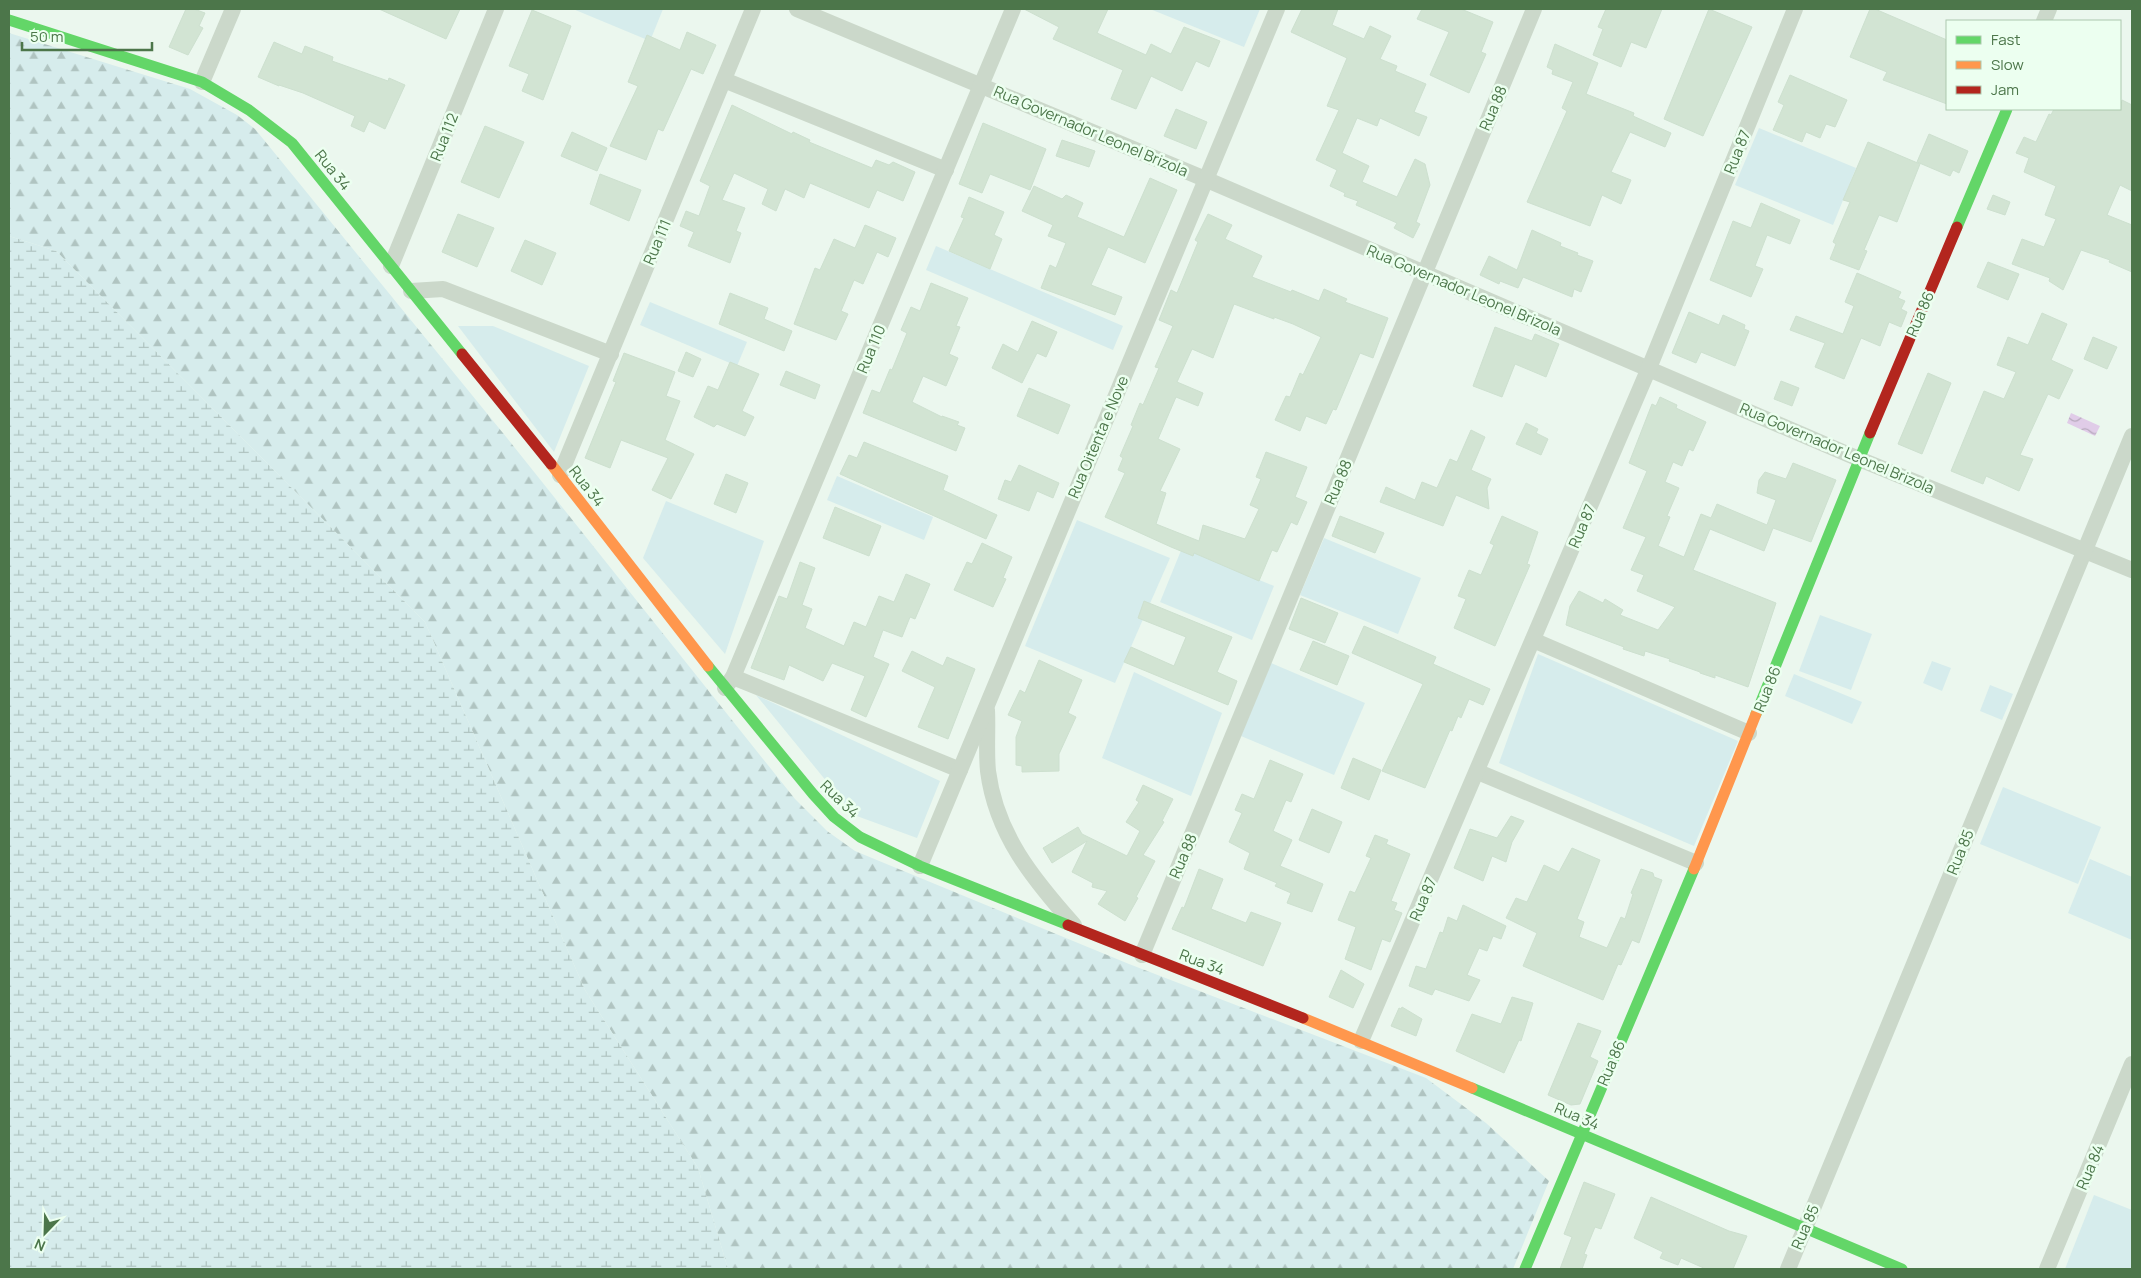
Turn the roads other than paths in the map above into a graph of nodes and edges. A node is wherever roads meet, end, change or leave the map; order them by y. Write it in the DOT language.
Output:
graph roads {
  1 [pos="233,9"];
  2 [pos="496,9"];
  3 [pos="753,9"];
  4 [pos="796,9"];
  5 [pos="1013,9"];
  6 [pos="1277,9"];
  7 [pos="1534,9"];
  8 [pos="1795,9"];
  9 [pos="9,20"];
  10 [pos="724,80"];
  11 [pos="202,82"];
  12 [pos="982,85"];
  13 [pos="2007,110"];
  14 [pos="946,170"];
  15 [pos="1205,179"];
  16 [pos="392,266"];
  17 [pos="1424,273"];
  18 [pos="412,291"];
  19 [pos="611,354"];
  20 [pos="1649,368"];
  21 [pos="2132,436"];
  22 [pos="1859,459"];
  23 [pos="560,475"];
  24 [pos="2084,551"];
  25 [pos="2132,570"];
  26 [pos="1533,640"];
  27 [pos="729,682"];
  28 [pos="987,703"];
  29 [pos="1749,733"];
  30 [pos="960,770"];
  31 [pos="1478,772"];
  32 [pos="1696,863"];
  33 [pos="920,866"];
  34 [pos="1077,928"];
  35 [pos="1142,955"];
  36 [pos="1361,1041"];
  37 [pos="2132,1064"];
  38 [pos="1581,1134"];
  39 [pos="1804,1229"];
  40 [pos="1525,1269"];
  41 [pos="1788,1269"];
  42 [pos="1902,1269"];
  43 [pos="2047,1269"];
  1 -- 11 [label="street"];
  2 -- 16 [label="street, Rua 112"];
  3 -- 10 [label="street, Rua 111"];
  4 -- 12 [label="street, Rua Governador Leonel Brizola"];
  5 -- 12 [label="street, Rua 110"];
  6 -- 15 [label="street, Rua Oitenta e Nove"];
  7 -- 17 [label="street, Rua 88"];
  8 -- 20 [label="street, Rua 87"];
  9 -- 11 [label="street, Rua 34"];
  10 -- 14 [label="street"];
  10 -- 19 [label="street, Rua 111"];
  11 -- 16 [label="street, Rua 34"];
  12 -- 14 [label="street, Rua 110"];
  12 -- 15 [label="street, Rua Governador Leonel Brizola"];
  13 -- 22 [label="street, Rua 86"];
  14 -- 27 [label="street, Rua 110"];
  15 -- 17 [label="street, Rua Governador Leonel Brizola"];
  15 -- 28 [label="street, Rua Oitenta e Nove"];
  16 -- 18 [label="street, Rua 34"];
  17 -- 20 [label="street, Rua Governador Leonel Brizola"];
  17 -- 35 [label="street, Rua 88"];
  18 -- 19 [label="street"];
  18 -- 23 [label="street, Rua 34"];
  19 -- 23 [label="street, Rua 111"];
  20 -- 22 [label="street, Rua Governador Leonel Brizola"];
  20 -- 26 [label="street, Rua 87"];
  21 -- 24 [label="street, Rua 85"];
  22 -- 24 [label="street, Rua Governador Leonel Brizola"];
  22 -- 29 [label="street, Rua 86"];
  23 -- 27 [label="street, Rua 34"];
  24 -- 25 [label="street, Rua Governador Leonel Brizola"];
  24 -- 39 [label="street, Rua 85"];
  26 -- 29 [label="street"];
  26 -- 31 [label="street, Rua 87"];
  27 -- 30 [label="street"];
  27 -- 33 [label="street, Rua 34"];
  28 -- 30 [label="street, Rua Oitenta e Nove"];
  28 -- 34 [label="street"];
  29 -- 32 [label="street, Rua 86"];
  30 -- 33 [label="street, Rua Oitenta e Nove"];
  31 -- 32 [label="street"];
  31 -- 36 [label="street, Rua 87"];
  32 -- 38 [label="street, Rua 86"];
  33 -- 34 [label="street, Rua 34"];
  34 -- 35 [label="street, Rua 34"];
  35 -- 36 [label="street, Rua 34"];
  36 -- 38 [label="street, Rua 34"];
  37 -- 43 [label="street, Rua 84"];
  38 -- 39 [label="street, Rua 34"];
  38 -- 40 [label="street, Rua 86"];
  39 -- 41 [label="street, Rua 85"];
  39 -- 42 [label="street, Rua 34"];
}
